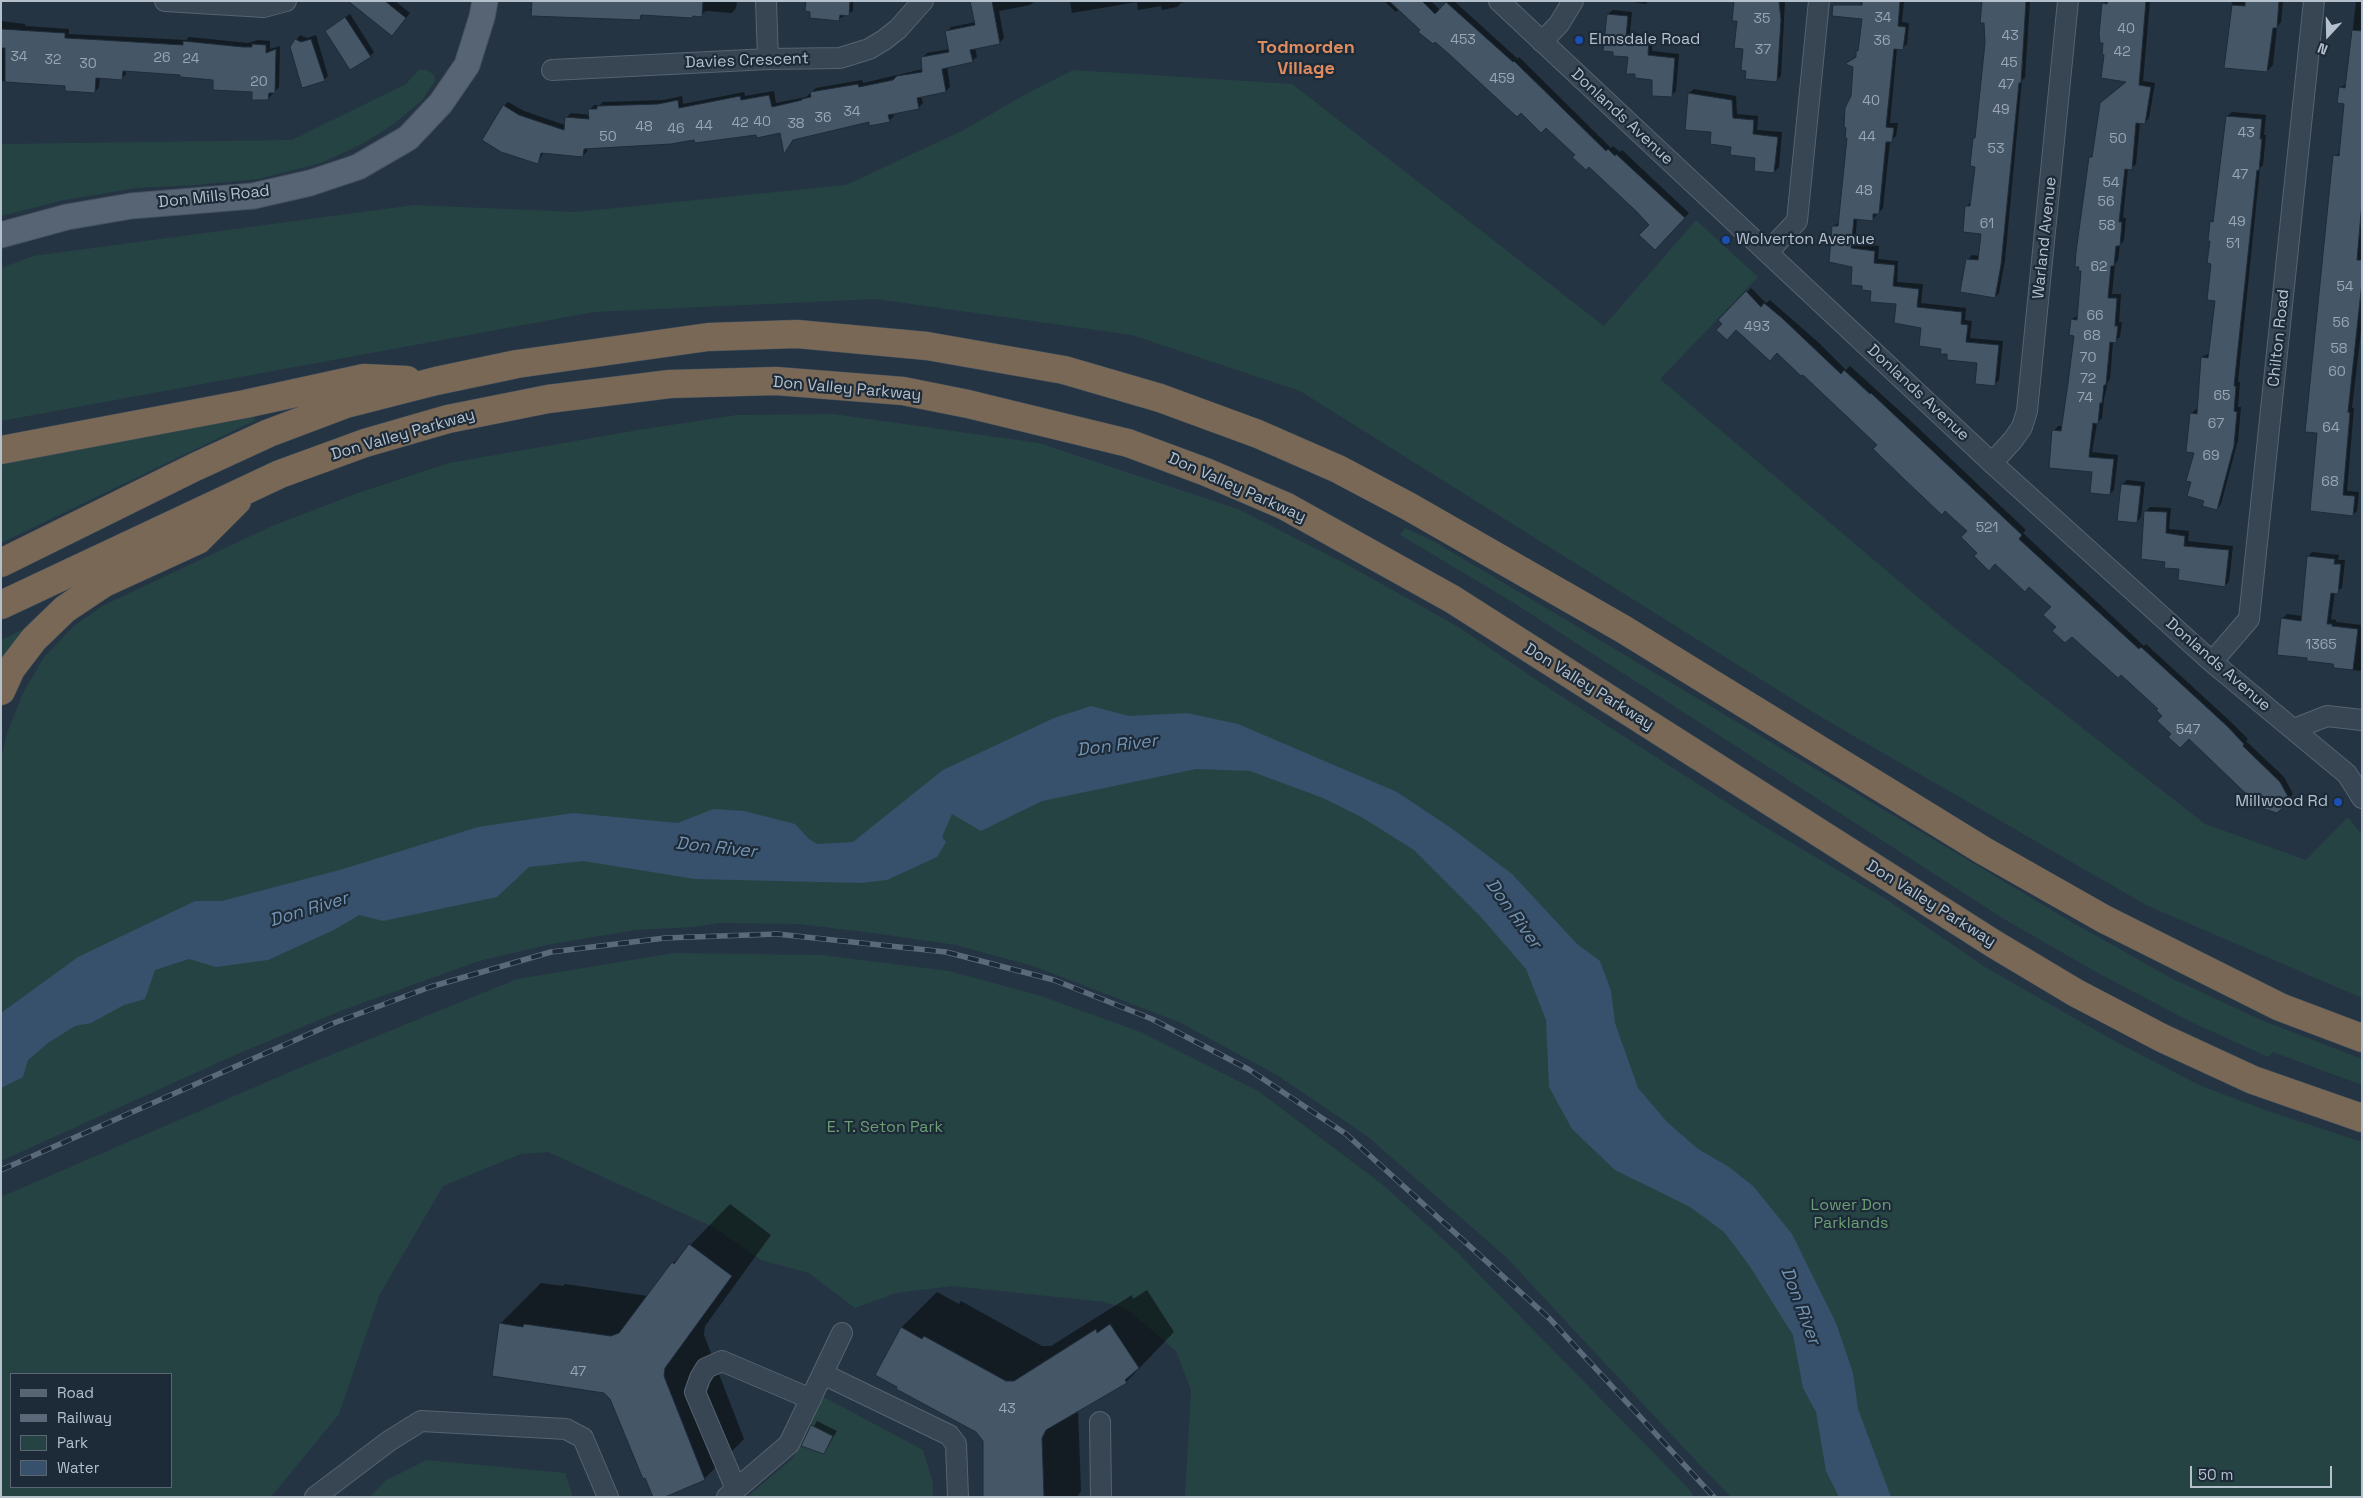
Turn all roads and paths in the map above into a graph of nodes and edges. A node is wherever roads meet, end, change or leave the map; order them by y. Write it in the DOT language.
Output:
graph roads {
  1 [pos="165,1"];
  2 [pos="286,1"];
  3 [pos="485,1"];
  4 [pos="766,1"];
  5 [pos="922,1"];
  6 [pos="1499,1"];
  7 [pos="1573,1"];
  8 [pos="1819,1"];
  9 [pos="2068,1"];
  10 [pos="2314,1"];
  11 [pos="1542,42"];
  12 [pos="768,59"];
  13 [pos="552,70"];
  14 [pos="1,235"];
  15 [pos="1768,252"];
  16 [pos="436,381"];
  17 [pos="1,450"];
  18 [pos="1992,463"];
  19 [pos="250,488"];
  20 [pos="1,563"];
  21 [pos="1,605"];
  22 [pos="2212,662"];
  23 [pos="1,691"];
  24 [pos="2362,720"];
  25 [pos="2294,729"];
  26 [pos="2354,776"];
  27 [pos="2362,798"];
  28 [pos="2362,1038"];
  29 [pos="2362,1118"];
  30 [pos="842,1333"];
  31 [pos="823,1374"];
  32 [pos="811,1399"];
  33 [pos="1100,1422"];
  34 [pos="731,1493"];
  35 [pos="315,1497"];
  36 [pos="608,1497"];
  37 [pos="958,1497"];
  38 [pos="1101,1497"];
  1 -- 2 [label="street"];
  3 -- 14 [label="main road, Don Mills Road"];
  4 -- 12 [label="street"];
  5 -- 12 [label="street, Davies Crescent"];
  6 -- 11 [label="street, Donlands Avenue"];
  7 -- 11 [label="street"];
  8 -- 15 [label="street"];
  9 -- 18 [label="street, Warland Avenue"];
  10 -- 22 [label="street, Chilton Road"];
  11 -- 15 [label="street, Donlands Avenue"];
  12 -- 13 [label="street, Davies Crescent"];
  15 -- 18 [label="street, Donlands Avenue"];
  16 -- 17 [label="highway"];
  16 -- 20 [label="highway"];
  16 -- 28 [label="highway"];
  18 -- 22 [label="street, Donlands Avenue"];
  19 -- 21 [label="highway, Don Valley Parkway"];
  19 -- 23 [label="highway"];
  19 -- 29 [label="highway, Don Valley Parkway"];
  22 -- 25 [label="street, Donlands Avenue"];
  24 -- 25 [label="street"];
  25 -- 26 [label="street, Donlands Avenue"];
  26 -- 27 [label="street, Donlands Avenue"];
  30 -- 31 [label="street"];
  31 -- 32 [label="street"];
  31 -- 37 [label="street"];
  32 -- 34 [label="street"];
  32 -- 34 [label="street"];
  33 -- 38 [label="street"];
  35 -- 36 [label="street"];
}
